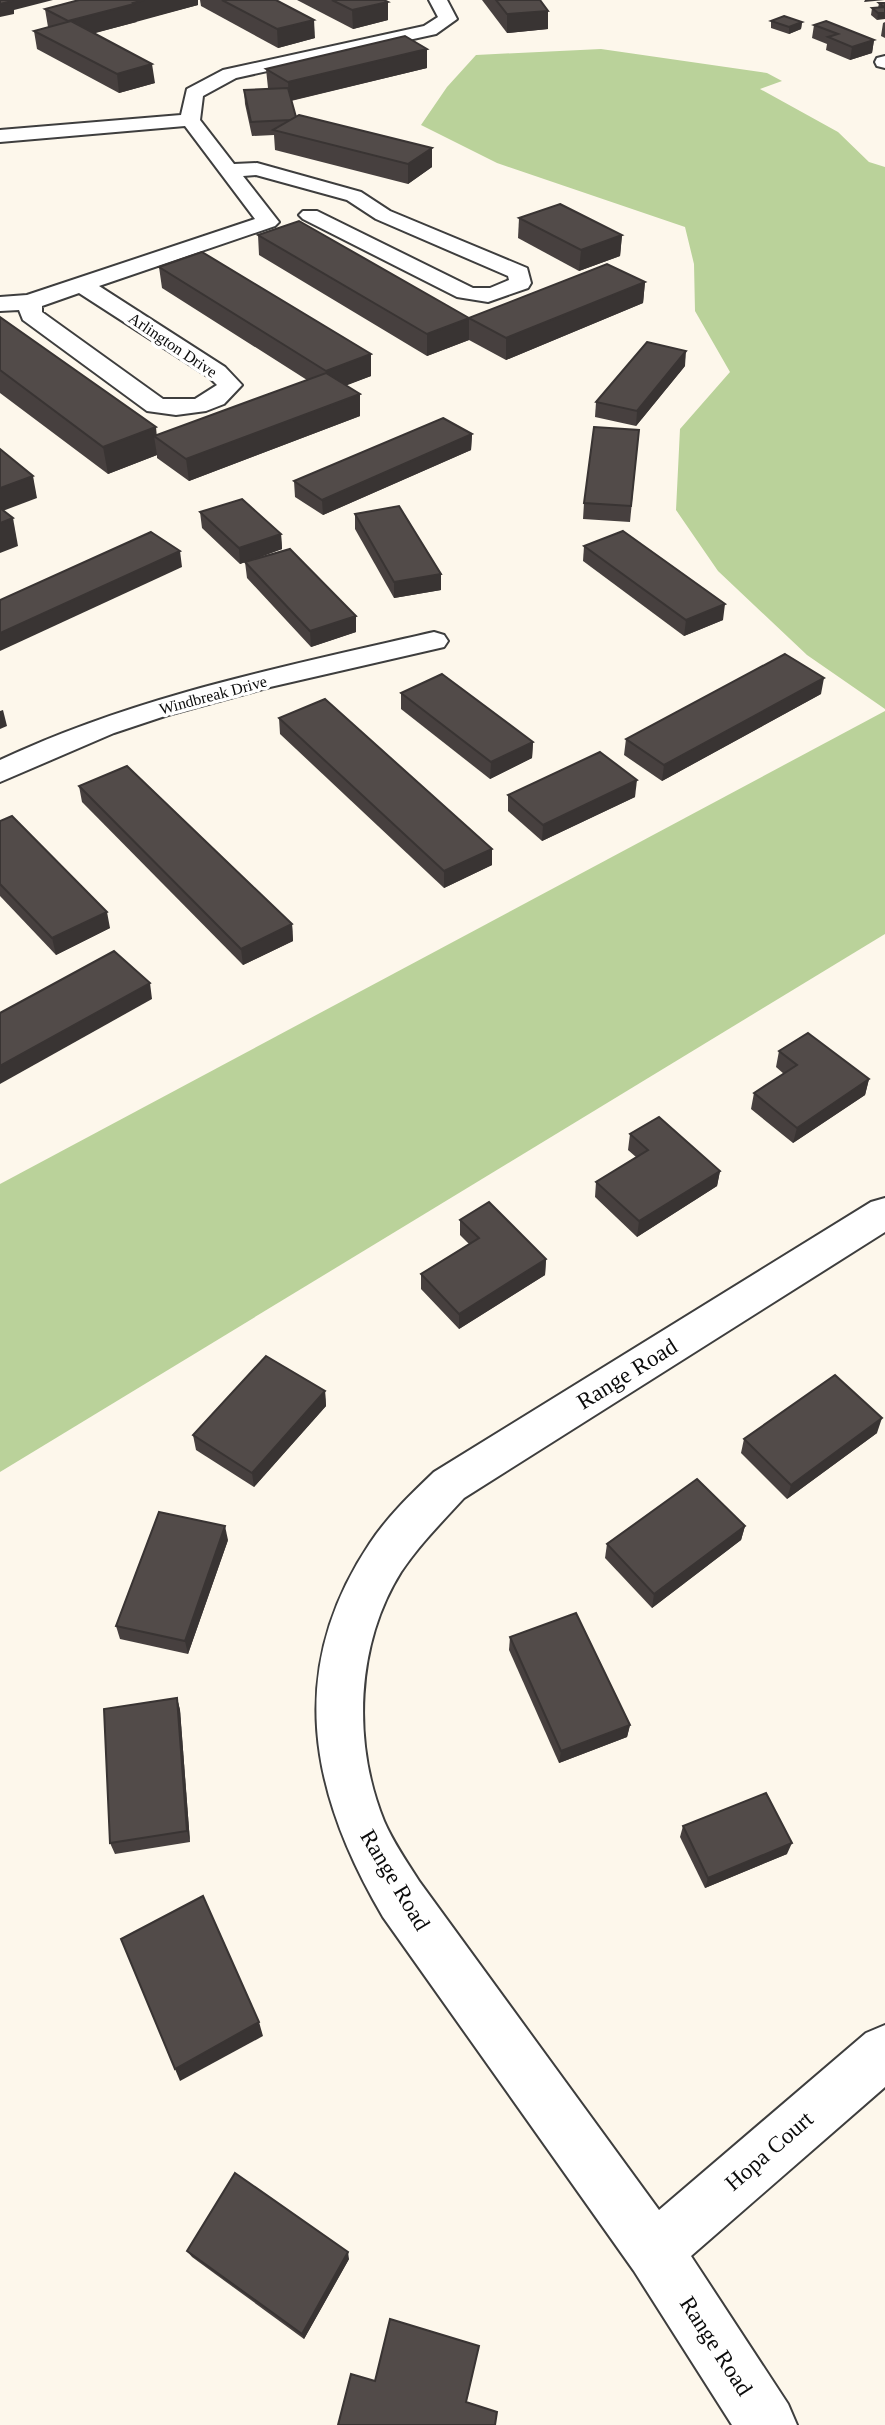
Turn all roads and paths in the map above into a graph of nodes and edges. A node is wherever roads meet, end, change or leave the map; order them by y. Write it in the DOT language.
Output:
graph roads {
  1 [pos="438,0"];
  2 [pos="190,120"];
  3 [pos="0,136"];
  4 [pos="228,170"];
  5 [pos="354,196"];
  6 [pos="310,215"];
  7 [pos="268,222"];
  8 [pos="82,285"];
  9 [pos="30,302"];
  10 [pos="0,304"];
  11 [pos="434,641"];
  12 [pos="0,772"];
  13 [pos="885,1213"];
  14 [pos="885,2052"];
  15 [pos="653,2251"];
  16 [pos="767,2425"];
  1 -- 2 [label="street"];
  2 -- 3 [label="street"];
  2 -- 4 [label="street"];
  4 -- 5 [label="street"];
  4 -- 7 [label="street"];
  5 -- 6 [label="street"];
  5 -- 6 [label="street"];
  6 -- 7 [label="street"];
  7 -- 8 [label="street"];
  8 -- 9 [label="street"];
  8 -- 9 [label="street, Arlington Drive"];
  9 -- 10 [label="street"];
  11 -- 12 [label="street, Windbreak Drive"];
  13 -- 15 [label="street, Range Road"];
  14 -- 15 [label="street, Hopa Court"];
  15 -- 16 [label="street, Range Road"];
}
